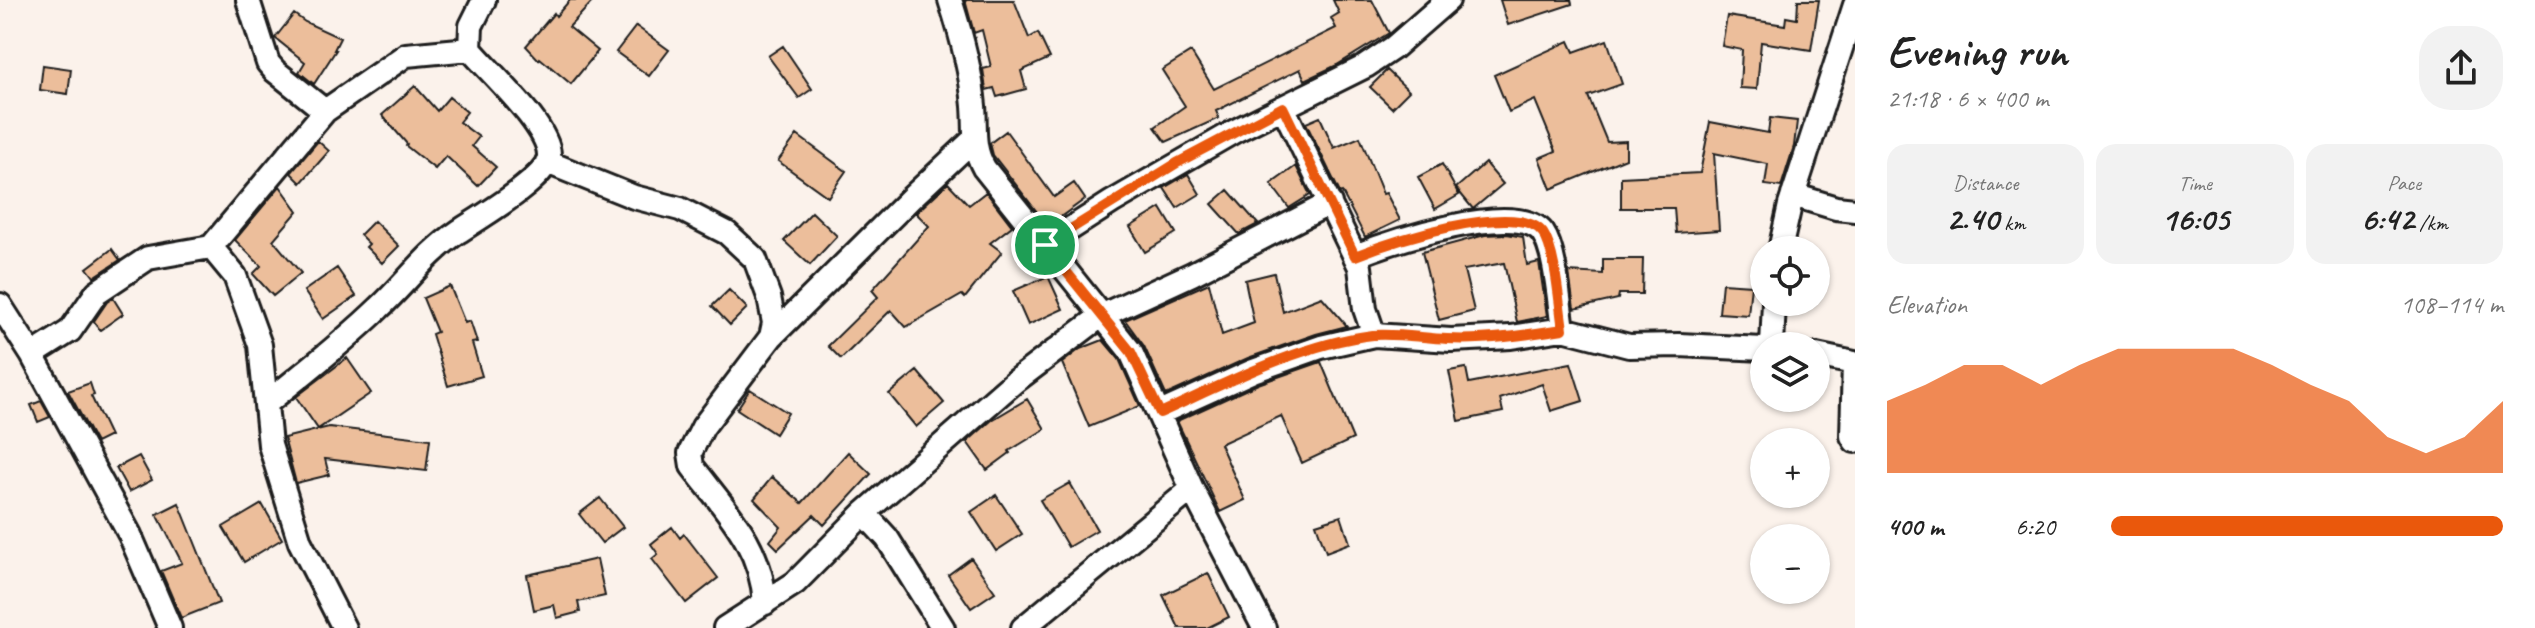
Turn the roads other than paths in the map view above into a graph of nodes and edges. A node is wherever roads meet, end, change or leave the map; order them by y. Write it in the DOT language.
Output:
graph roads {
  1 [pos="248,0"];
  2 [pos="484,0"];
  3 [pos="950,0"];
  4 [pos="1448,0"];
  5 [pos="1855,5"];
  6 [pos="470,49"];
  7 [pos="1283,107"];
  8 [pos="325,111"];
  9 [pos="974,139"];
  10 [pos="547,162"];
  11 [pos="1793,195"];
  12 [pos="1330,203"];
  13 [pos="1855,210"];
  14 [pos="1783,236"];
  15 [pos="1045,245"];
  16 [pos="211,247"];
  17 [pos="1355,256"];
  18 [pos="0,305"];
  19 [pos="1101,316"];
  20 [pos="1563,329"];
  21 [pos="1374,335"];
  22 [pos="771,337"];
  23 [pos="1750,348"];
  24 [pos="32,355"];
  25 [pos="1830,358"];
  26 [pos="267,403"];
  27 [pos="1160,413"];
  28 [pos="1855,441"];
  29 [pos="1192,489"];
  30 [pos="864,513"];
  31 [pos="765,603"];
  32 [pos="1050,619"];
  33 [pos="170,628"];
  34 [pos="344,628"];
  35 [pos="725,628"];
  36 [pos="943,628"];
  37 [pos="1023,628"];
  38 [pos="1264,628"];
  1 -- 8 [label="street"];
  2 -- 6 [label="street"];
  3 -- 9 [label="street"];
  4 -- 7 [label="street"];
  5 -- 11 [label="street"];
  6 -- 8 [label="street"];
  6 -- 10 [label="street"];
  7 -- 12 [label="street"];
  7 -- 15 [label="street"];
  8 -- 16 [label="street"];
  9 -- 15 [label="street"];
  9 -- 22 [label="street"];
  10 -- 22 [label="street"];
  10 -- 26 [label="street"];
  11 -- 13 [label="street"];
  11 -- 14 [label="street"];
  12 -- 17 [label="street"];
  12 -- 19 [label="street"];
  15 -- 19 [label="street"];
  16 -- 24 [label="street"];
  16 -- 26 [label="street"];
  17 -- 20 [label="street"];
  17 -- 21 [label="street"];
  18 -- 24 [label="street"];
  19 -- 27 [label="street"];
  19 -- 30 [label="street"];
  20 -- 21 [label="street"];
  20 -- 23 [label="street"];
  21 -- 27 [label="street"];
  22 -- 31 [label="street"];
  24 -- 33 [label="street"];
  25 -- 28 [label="street"];
  26 -- 34 [label="street"];
  27 -- 29 [label="street"];
  29 -- 32 [label="street"];
  29 -- 38 [label="street"];
  30 -- 31 [label="street"];
  30 -- 36 [label="street"];
  31 -- 35 [label="street"];
  32 -- 37 [label="street"];
}
